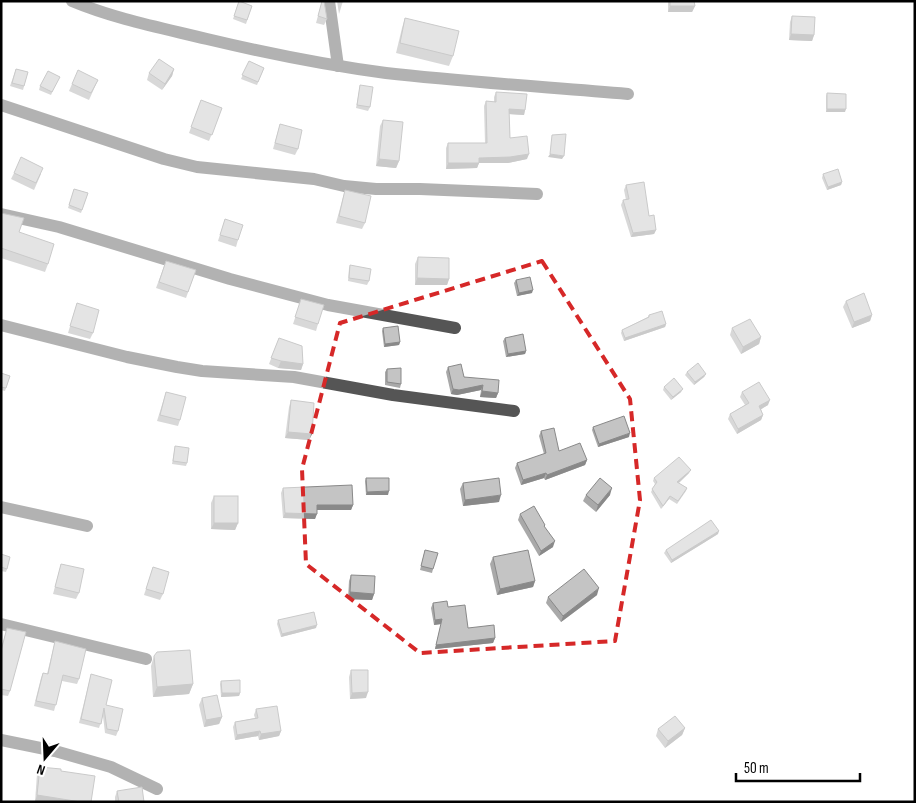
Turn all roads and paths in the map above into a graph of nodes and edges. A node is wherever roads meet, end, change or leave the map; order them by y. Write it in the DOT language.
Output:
graph roads {
  1 [pos="72,1"];
  2 [pos="329,1"];
  3 [pos="338,66"];
  4 [pos="628,94"];
  5 [pos="1,105"];
  6 [pos="537,194"];
  7 [pos="1,214"];
  8 [pos="1,325"];
  9 [pos="455,328"];
  10 [pos="514,411"];
  11 [pos="1,507"];
  12 [pos="87,526"];
  13 [pos="1,624"];
  14 [pos="146,659"];
  15 [pos="1,740"];
  16 [pos="157,789"];
  1 -- 3 [label="street"];
  2 -- 3 [label="street"];
  3 -- 4 [label="street"];
  5 -- 6 [label="street"];
  7 -- 9 [label="street"];
  8 -- 10 [label="street"];
  11 -- 12 [label="street"];
  13 -- 14 [label="street"];
  15 -- 16 [label="street"];
}
